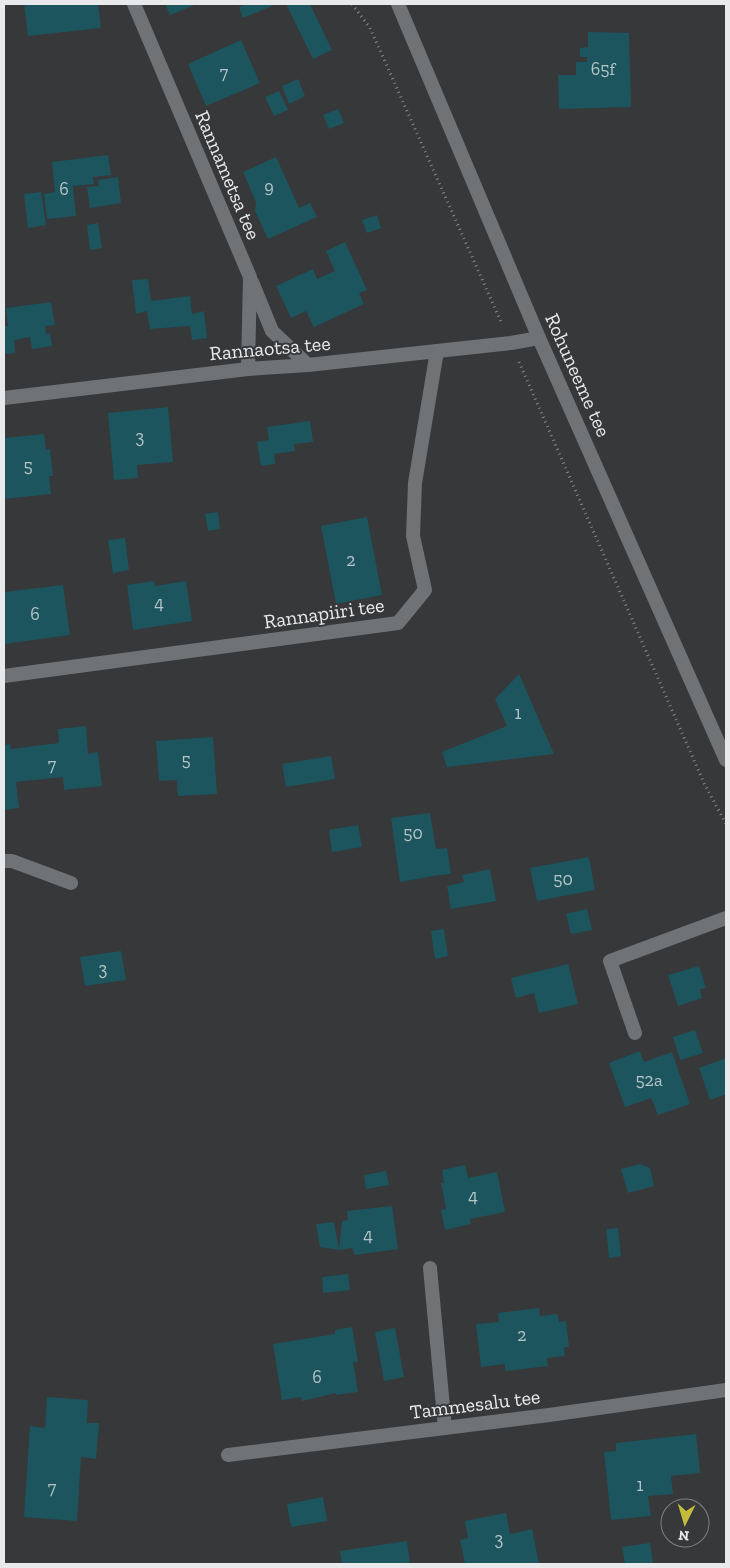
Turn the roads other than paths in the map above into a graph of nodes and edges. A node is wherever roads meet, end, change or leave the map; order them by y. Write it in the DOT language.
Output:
graph roads {
  1 [pos="134,4"];
  2 [pos="398,4"];
  3 [pos="250,277"];
  4 [pos="539,338"];
  5 [pos="437,351"];
  6 [pos="308,365"];
  7 [pos="248,369"];
  8 [pos="4,398"];
  9 [pos="4,676"];
  10 [pos="726,760"];
  11 [pos="4,861"];
  12 [pos="71,883"];
  13 [pos="726,918"];
  14 [pos="636,1033"];
  15 [pos="430,1268"];
  16 [pos="726,1390"];
  17 [pos="445,1428"];
  18 [pos="228,1455"];
  1 -- 3 [label="street, Rannametsa tee"];
  2 -- 4 [label="street, Rohuneeme tee"];
  3 -- 6 [label="street"];
  3 -- 7 [label="street, Rannametsa tee"];
  4 -- 5 [label="street, Rannaotsa tee"];
  4 -- 10 [label="street, Rohuneeme tee"];
  5 -- 6 [label="street, Rannaotsa tee"];
  5 -- 9 [label="street, Rannapiiri tee"];
  6 -- 7 [label="street, Rannaotsa tee"];
  7 -- 8 [label="street, Rannaotsa tee"];
  11 -- 12 [label="street"];
  13 -- 14 [label="street"];
  15 -- 17 [label="street"];
  16 -- 17 [label="street, Tammesalu tee"];
  17 -- 18 [label="street, Tammesalu tee"];
}
